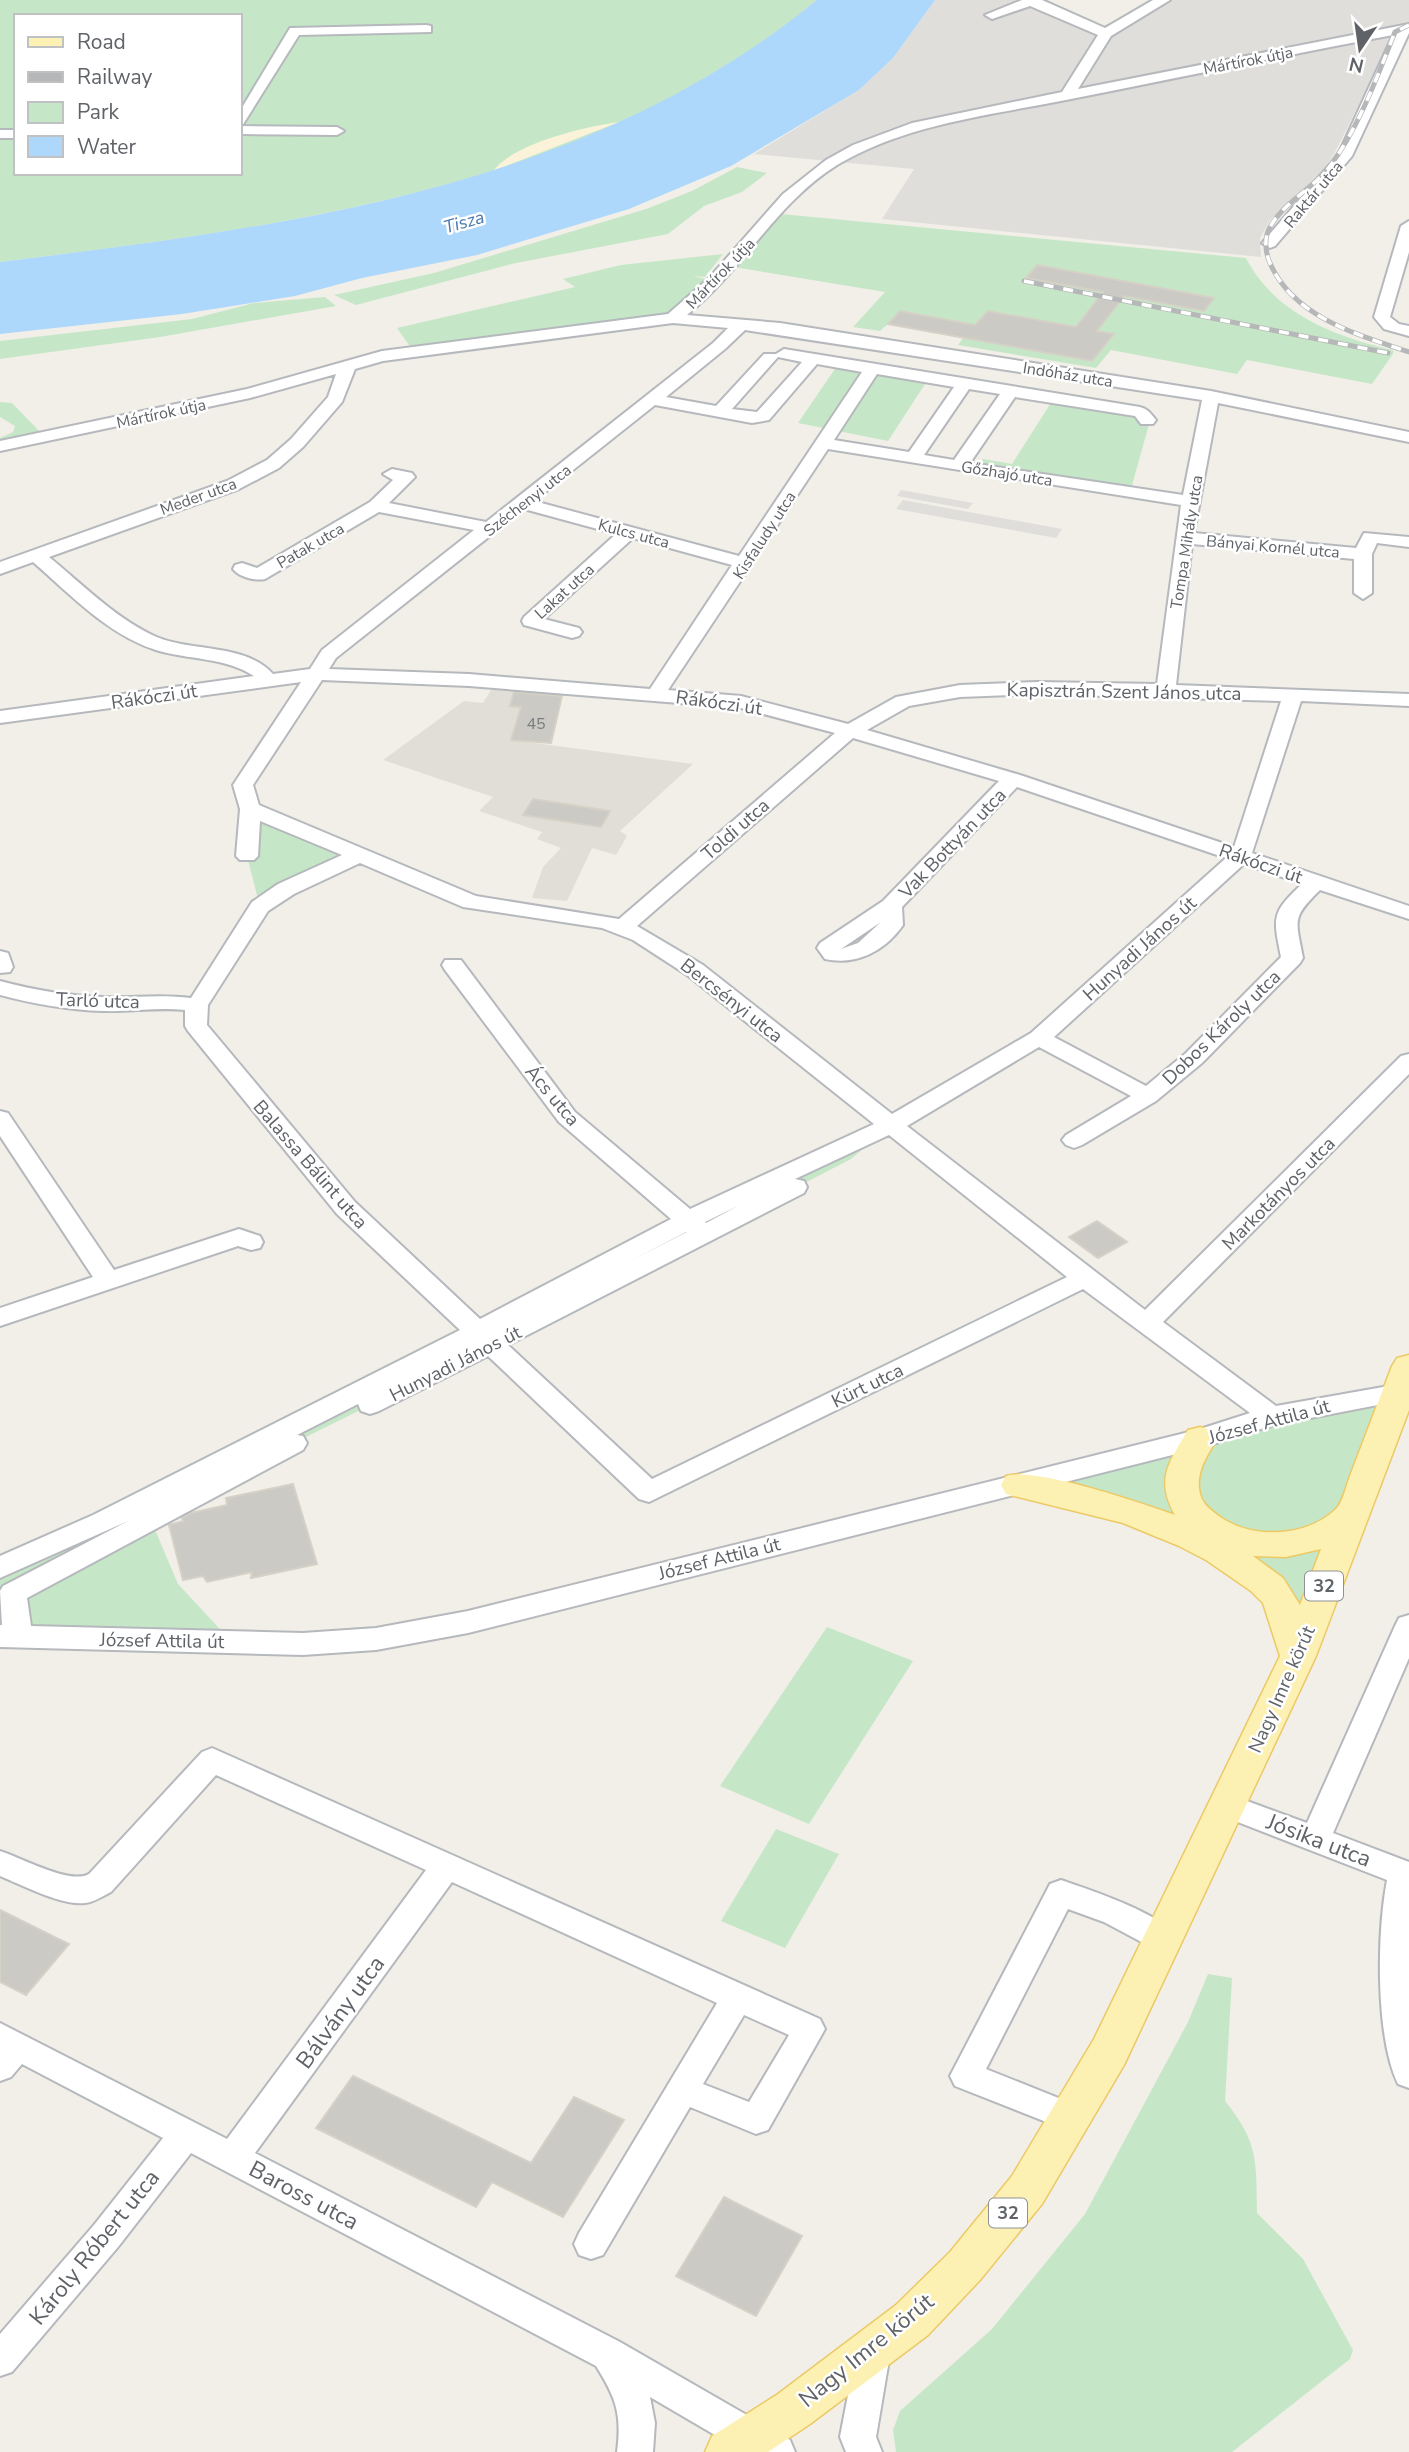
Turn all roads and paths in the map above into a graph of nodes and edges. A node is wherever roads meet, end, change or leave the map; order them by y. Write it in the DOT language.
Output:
graph roads {
  1 [pos="1163,0"];
  2 [pos="1034,1"];
  3 [pos="992,15"];
  4 [pos="1407,28"];
  5 [pos="426,29"];
  6 [pos="1106,33"];
  7 [pos="1067,96"];
  8 [pos="242,119"];
  9 [pos="242,130"];
  10 [pos="337,131"];
  11 [pos="1409,226"];
  12 [pos="1270,243"];
  13 [pos="697,301"];
  14 [pos="673,318"];
  15 [pos="733,325"];
  16 [pos="1409,331"];
  17 [pos="348,364"];
  18 [pos="809,364"];
  19 [pos="869,374"];
  20 [pos="964,384"];
  21 [pos="1011,391"];
  22 [pos="1211,396"];
  23 [pos="652,399"];
  24 [pos="720,412"];
  25 [pos="1147,420"];
  26 [pos="1409,437"];
  27 [pos="824,443"];
  28 [pos="0,446"];
  29 [pos="913,459"];
  30 [pos="959,466"];
  31 [pos="392,474"];
  32 [pos="1190,500"];
  33 [pos="523,503"];
  34 [pos="376,506"];
  35 [pos="491,528"];
  36 [pos="629,532"];
  37 [pos="1184,538"];
  38 [pos="1409,542"];
  39 [pos="1363,554"];
  40 [pos="35,555"];
  41 [pos="745,563"];
  42 [pos="0,568"];
  43 [pos="242,569"];
  44 [pos="1363,593"];
  45 [pos="572,632"];
  46 [pos="315,674"];
  47 [pos="268,680"];
  48 [pos="1166,690"];
  49 [pos="656,694"];
  50 [pos="1293,695"];
  51 [pos="1409,701"];
  52 [pos="0,717"];
  53 [pos="848,732"];
  54 [pos="1013,779"];
  55 [pos="250,809"];
  56 [pos="359,855"];
  57 [pos="247,856"];
  58 [pos="1241,856"];
  59 [pos="1316,882"];
  60 [pos="891,906"];
  61 [pos="1409,913"];
  62 [pos="623,927"];
  63 [pos="453,965"];
  64 [pos="1,971"];
  65 [pos="197,1005"];
  66 [pos="1039,1038"];
  67 [pos="1409,1061"];
  68 [pos="1148,1096"];
  69 [pos="0,1118"];
  70 [pos="891,1125"];
  71 [pos="1074,1140"];
  72 [pos="696,1227"];
  73 [pos="251,1242"];
  74 [pos="1085,1278"];
  75 [pos="108,1281"];
  76 [pos="0,1317"];
  77 [pos="1146,1324"];
  78 [pos="484,1339"];
  79 [pos="1406,1384"];
  80 [pos="1272,1416"];
  81 [pos="1200,1439"];
  82 [pos="1017,1485"];
  83 [pos="649,1492"];
  84 [pos="1350,1517"];
  85 [pos="4,1582"];
  86 [pos="1409,1626"];
  87 [pos="10,1636"];
  88 [pos="1298,1656"];
  89 [pos="1228,1806"];
  90 [pos="1315,1837"];
  91 [pos="447,1865"];
  92 [pos="9,1872"];
  93 [pos="1407,1874"];
  94 [pos="1164,1941"];
  95 [pos="737,1998"];
  96 [pos="6,2050"];
  97 [pos="1409,2074"];
  98 [pos="683,2090"];
  99 [pos="1069,2117"];
  100 [pos="186,2134"];
  101 [pos="232,2158"];
  102 [pos="591,2244"];
  103 [pos="874,2348"];
  104 [pos="608,2354"];
  105 [pos="0,2360"];
  106 [pos="752,2447"];
  107 [pos="635,2452"];
  108 [pos="864,2452"];
  1 -- 6 [label="street"];
  2 -- 3 [label="street"];
  2 -- 6 [label="street"];
  4 -- 7 [label="street, Mártírok útja"];
  4 -- 12 [label="street, Raktár utca"];
  5 -- 8 [label="street"];
  6 -- 7 [label="street"];
  7 -- 13 [label="street, Mártírok útja"];
  9 -- 10 [label="street"];
  11 -- 16 [label="street"];
  13 -- 14 [label="street, Mártírok útja"];
  13 -- 15 [label="street"];
  14 -- 15 [label="street, Indóház utca"];
  14 -- 17 [label="street, Mártírok útja"];
  15 -- 22 [label="street, Indóház utca"];
  15 -- 23 [label="street, Széchenyi utca"];
  17 -- 28 [label="street, Mártírok útja"];
  17 -- 40 [label="street, Meder utca"];
  18 -- 24 [label="street"];
  19 -- 27 [label="street, Kisfaludy utca"];
  20 -- 21 [label="street"];
  20 -- 24 [label="street"];
  20 -- 29 [label="street"];
  21 -- 25 [label="street"];
  21 -- 30 [label="street"];
  22 -- 26 [label="street, Indóház utca"];
  22 -- 32 [label="street, Tompa Mihály utca"];
  23 -- 24 [label="street"];
  23 -- 33 [label="street, Széchenyi utca"];
  27 -- 29 [label="street, Gőzhajó utca"];
  27 -- 41 [label="street, Kisfaludy utca"];
  29 -- 30 [label="street, Gőzhajó utca"];
  30 -- 32 [label="street, Gőzhajó utca"];
  31 -- 34 [label="street, Patak utca"];
  32 -- 37 [label="street, Tompa Mihály utca"];
  33 -- 35 [label="street, Széchenyi utca"];
  33 -- 36 [label="street, Kulcs utca"];
  34 -- 35 [label="street"];
  34 -- 43 [label="street, Patak utca"];
  35 -- 46 [label="street, Széchenyi utca"];
  36 -- 41 [label="street, Kulcs utca"];
  36 -- 45 [label="street, Lakat utca"];
  37 -- 39 [label="street, Bányai Kornél utca"];
  37 -- 48 [label="street, Tompa Mihály utca"];
  38 -- 39 [label="street, Bányai Kornél utca"];
  39 -- 44 [label="street, Bányai Kornél utca"];
  40 -- 42 [label="street, Meder utca"];
  40 -- 47 [label="street"];
  41 -- 49 [label="street, Kisfaludy utca"];
  46 -- 47 [label="street, Rákóczi út"];
  46 -- 49 [label="street, Rákóczi út"];
  46 -- 55 [label="street"];
  47 -- 52 [label="street, Rákóczi út"];
  48 -- 50 [label="street, Kapisztrán Szent János utca"];
  48 -- 53 [label="street, Kapisztrán Szent János utca"];
  49 -- 53 [label="street, Rákóczi út"];
  50 -- 51 [label="street, Kapisztrán Szent János utca"];
  50 -- 58 [label="street"];
  53 -- 54 [label="street, Rákóczi út"];
  53 -- 62 [label="street, Toldi utca"];
  54 -- 58 [label="street, Rákóczi út"];
  54 -- 60 [label="street, Vak Bottyán utca"];
  55 -- 56 [label="street, Bercsényi utca"];
  55 -- 57 [label="street"];
  56 -- 62 [label="street, Bercsényi utca"];
  56 -- 65 [label="street"];
  58 -- 59 [label="street, Rákóczi út"];
  58 -- 66 [label="street, Hunyadi János út"];
  59 -- 61 [label="street, Rákóczi út"];
  59 -- 68 [label="street, Dobos Károly utca"];
  62 -- 70 [label="street, Bercsényi utca"];
  63 -- 72 [label="street, Ács utca"];
  64 -- 65 [label="street, Tarló utca"];
  65 -- 78 [label="street, Balassa Bálint utca"];
  66 -- 68 [label="street"];
  66 -- 70 [label="street, Hunyadi János út"];
  67 -- 77 [label="street, Markotányos utca"];
  68 -- 71 [label="street, Dobos Károly utca"];
  69 -- 75 [label="street"];
  70 -- 72 [label="street, Hunyadi János út"];
  70 -- 74 [label="street, Bercsényi utca"];
  72 -- 78 [label="street, Hunyadi János út"];
  73 -- 75 [label="street"];
  74 -- 77 [label="street, Bercsényi utca"];
  74 -- 83 [label="street, Kürt utca"];
  75 -- 76 [label="street"];
  77 -- 80 [label="street, Bercsényi utca"];
  78 -- 83 [label="street, Balassa Bálint utca"];
  78 -- 85 [label="street, Hunyadi János út"];
  79 -- 80 [label="street, József Attila út"];
  79 -- 84 [label="main road, Nagy Imre körút / 32"];
  80 -- 81 [label="street, József Attila út"];
  81 -- 82 [label="street, József Attila út"];
  81 -- 84 [label="main road"];
  82 -- 87 [label="street, József Attila út"];
  82 -- 88 [label="main road"];
  84 -- 88 [label="main road, Nagy Imre körút / 32"];
  85 -- 87 [label="street"];
  86 -- 90 [label="street"];
  88 -- 89 [label="main road, Nagy Imre körút / 32"];
  89 -- 90 [label="street, Jósika utca"];
  89 -- 94 [label="main road, Nagy Imre körút / 32"];
  90 -- 93 [label="street, Jósika utca"];
  91 -- 92 [label="street"];
  91 -- 95 [label="street"];
  91 -- 101 [label="street, Bálvány utca"];
  93 -- 97 [label="street"];
  94 -- 99 [label="main road, Nagy Imre körút / 32"];
  94 -- 99 [label="street"];
  95 -- 98 [label="street"];
  95 -- 98 [label="street"];
  96 -- 100 [label="street, Baross utca"];
  98 -- 102 [label="street"];
  99 -- 103 [label="main road, Nagy Imre körút / 32"];
  100 -- 101 [label="street, Baross utca"];
  100 -- 105 [label="street, Károly Róbert utca"];
  101 -- 104 [label="street, Baross utca"];
  103 -- 106 [label="main road, Nagy Imre körút / 32"];
  103 -- 108 [label="street"];
  104 -- 106 [label="street, Baross utca"];
  104 -- 107 [label="street"];
}
